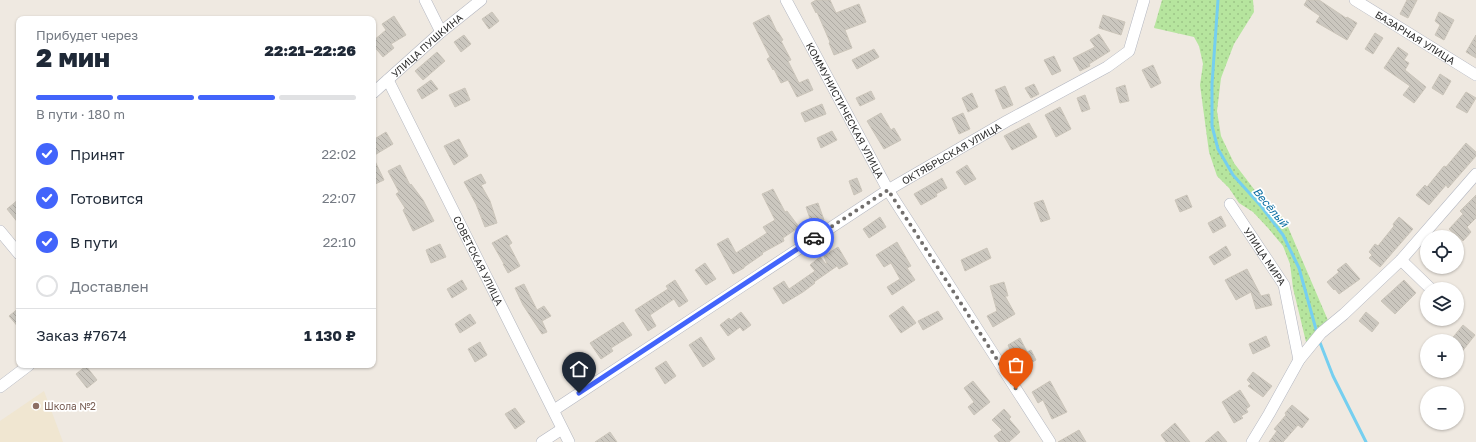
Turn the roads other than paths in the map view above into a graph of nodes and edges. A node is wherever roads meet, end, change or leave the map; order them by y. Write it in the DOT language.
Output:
graph roads {
  1 [pos="425,0"];
  2 [pos="481,0"];
  3 [pos="786,0"];
  4 [pos="1144,0"];
  5 [pos="1355,0"];
  6 [pos="440,32"];
  7 [pos="1476,75"];
  8 [pos="388,80"];
  9 [pos="376,90"];
  10 [pos="1476,174"];
  11 [pos="888,190"];
  12 [pos="1230,204"];
  13 [pos="0,232"];
  14 [pos="16,251"];
  15 [pos="1401,260"];
  16 [pos="1424,282"];
  17 [pos="1299,360"];
  18 [pos="25,368"];
  19 [pos="0,387"];
  20 [pos="554,410"];
  21 [pos="562,428"];
  22 [pos="542,442"];
  23 [pos="569,442"];
  24 [pos="1050,442"];
  25 [pos="1252,442"];
  1 -- 6 [label="street"];
  2 -- 6 [label="street, УЛИЦА ПУШКИНА"];
  3 -- 11 [label="street, КОММУНИСТИЧЕСКАЯ УЛИЦА"];
  4 -- 11 [label="street, ОКТЯБРЬСКАЯ УЛИЦА"];
  5 -- 7 [label="street, БАЗАРНАЯ УЛИЦА"];
  6 -- 8 [label="street, УЛИЦА ПУШКИНА"];
  8 -- 9 [label="street, УЛИЦА ПУШКИНА"];
  8 -- 20 [label="street, СОВЕТСКАЯ УЛИЦА"];
  10 -- 15 [label="street"];
  11 -- 20 [label="street, ОКТЯБРЬСКАЯ УЛИЦА"];
  11 -- 24 [label="street, КОММУНИСТИЧЕСКАЯ УЛИЦА"];
  12 -- 17 [label="street, УЛИЦА МИРА"];
  13 -- 14 [label="street"];
  15 -- 16 [label="street"];
  15 -- 17 [label="street"];
  17 -- 25 [label="street"];
  18 -- 19 [label="street"];
  20 -- 21 [label="street, СОВЕТСКАЯ УЛИЦА"];
  21 -- 22 [label="street"];
  21 -- 23 [label="street, СОВЕТСКАЯ УЛИЦА"];
}
